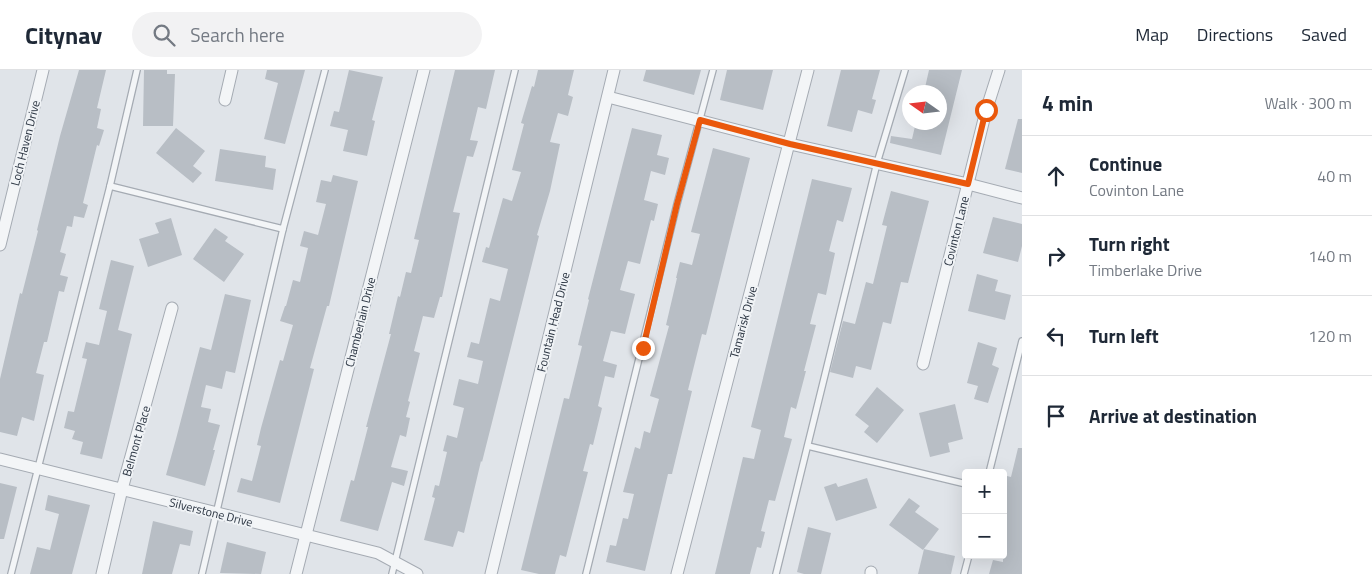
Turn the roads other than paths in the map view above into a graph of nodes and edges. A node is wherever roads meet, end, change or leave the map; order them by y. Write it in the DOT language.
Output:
graph roads {
  1 [pos="43,70"];
  2 [pos="137,70"];
  3 [pos="232,70"];
  4 [pos="325,70"];
  5 [pos="424,70"];
  6 [pos="515,70"];
  7 [pos="614,70"];
  8 [pos="713,70"];
  9 [pos="808,70"];
  10 [pos="905,70"];
  11 [pos="998,70"];
  12 [pos="608,97"];
  13 [pos="225,100"];
  14 [pos="700,120"];
  15 [pos="790,144"];
  16 [pos="877,163"];
  17 [pos="968,184"];
  18 [pos="110,186"];
  19 [pos="1022,198"];
  20 [pos="283,229"];
  21 [pos="0,245"];
  22 [pos="172,308"];
  23 [pos="1022,341"];
  24 [pos="923,364"];
  25 [pos="808,446"];
  26 [pos="0,459"];
  27 [pos="38,468"];
  28 [pos="990,469"];
  29 [pos="962,483"];
  30 [pos="122,489"];
  31 [pos="216,514"];
  32 [pos="306,535"];
  33 [pos="967,559"];
  34 [pos="395,562"];
  35 [pos="11,574"];
  36 [pos="102,574"];
  37 [pos="202,574"];
  38 [pos="296,574"];
  39 [pos="392,574"];
  40 [pos="417,574"];
  41 [pos="491,574"];
  42 [pos="586,574"];
  43 [pos="678,574"];
  44 [pos="776,574"];
  45 [pos="964,574"];
  1 -- 21 [label="street, Loch Haven Drive"];
  2 -- 18 [label="lane"];
  3 -- 13 [label="street"];
  4 -- 20 [label="lane"];
  5 -- 32 [label="street, Chamberlain Drive"];
  6 -- 34 [label="lane"];
  7 -- 12 [label="street, Fountain Head Drive"];
  8 -- 14 [label="lane"];
  9 -- 15 [label="street, Tamarisk Drive"];
  10 -- 16 [label="lane"];
  11 -- 17 [label="street, Covinton Lane"];
  12 -- 14 [label="street"];
  12 -- 41 [label="street, Fountain Head Drive"];
  14 -- 15 [label="street"];
  14 -- 42 [label="lane"];
  15 -- 16 [label="street"];
  15 -- 43 [label="street, Tamarisk Drive"];
  16 -- 17 [label="street"];
  16 -- 25 [label="lane"];
  17 -- 19 [label="street"];
  17 -- 24 [label="street, Covinton Lane"];
  18 -- 20 [label="lane"];
  18 -- 27 [label="lane"];
  20 -- 31 [label="lane"];
  22 -- 30 [label="street, Belmont Place"];
  23 -- 28 [label="lane"];
  25 -- 29 [label="lane"];
  25 -- 44 [label="lane"];
  26 -- 27 [label="street, Silverstone Drive"];
  27 -- 30 [label="street, Silverstone Drive"];
  27 -- 35 [label="lane"];
  30 -- 31 [label="street, Silverstone Drive"];
  30 -- 36 [label="street, Belmont Place"];
  31 -- 32 [label="street, Silverstone Drive"];
  31 -- 37 [label="lane"];
  32 -- 34 [label="street, Silverstone Drive"];
  32 -- 38 [label="street, Chamberlain Drive"];
  33 -- 45 [label="lane"];
  34 -- 39 [label="lane"];
  34 -- 40 [label="street, Silverstone Drive"];
}
